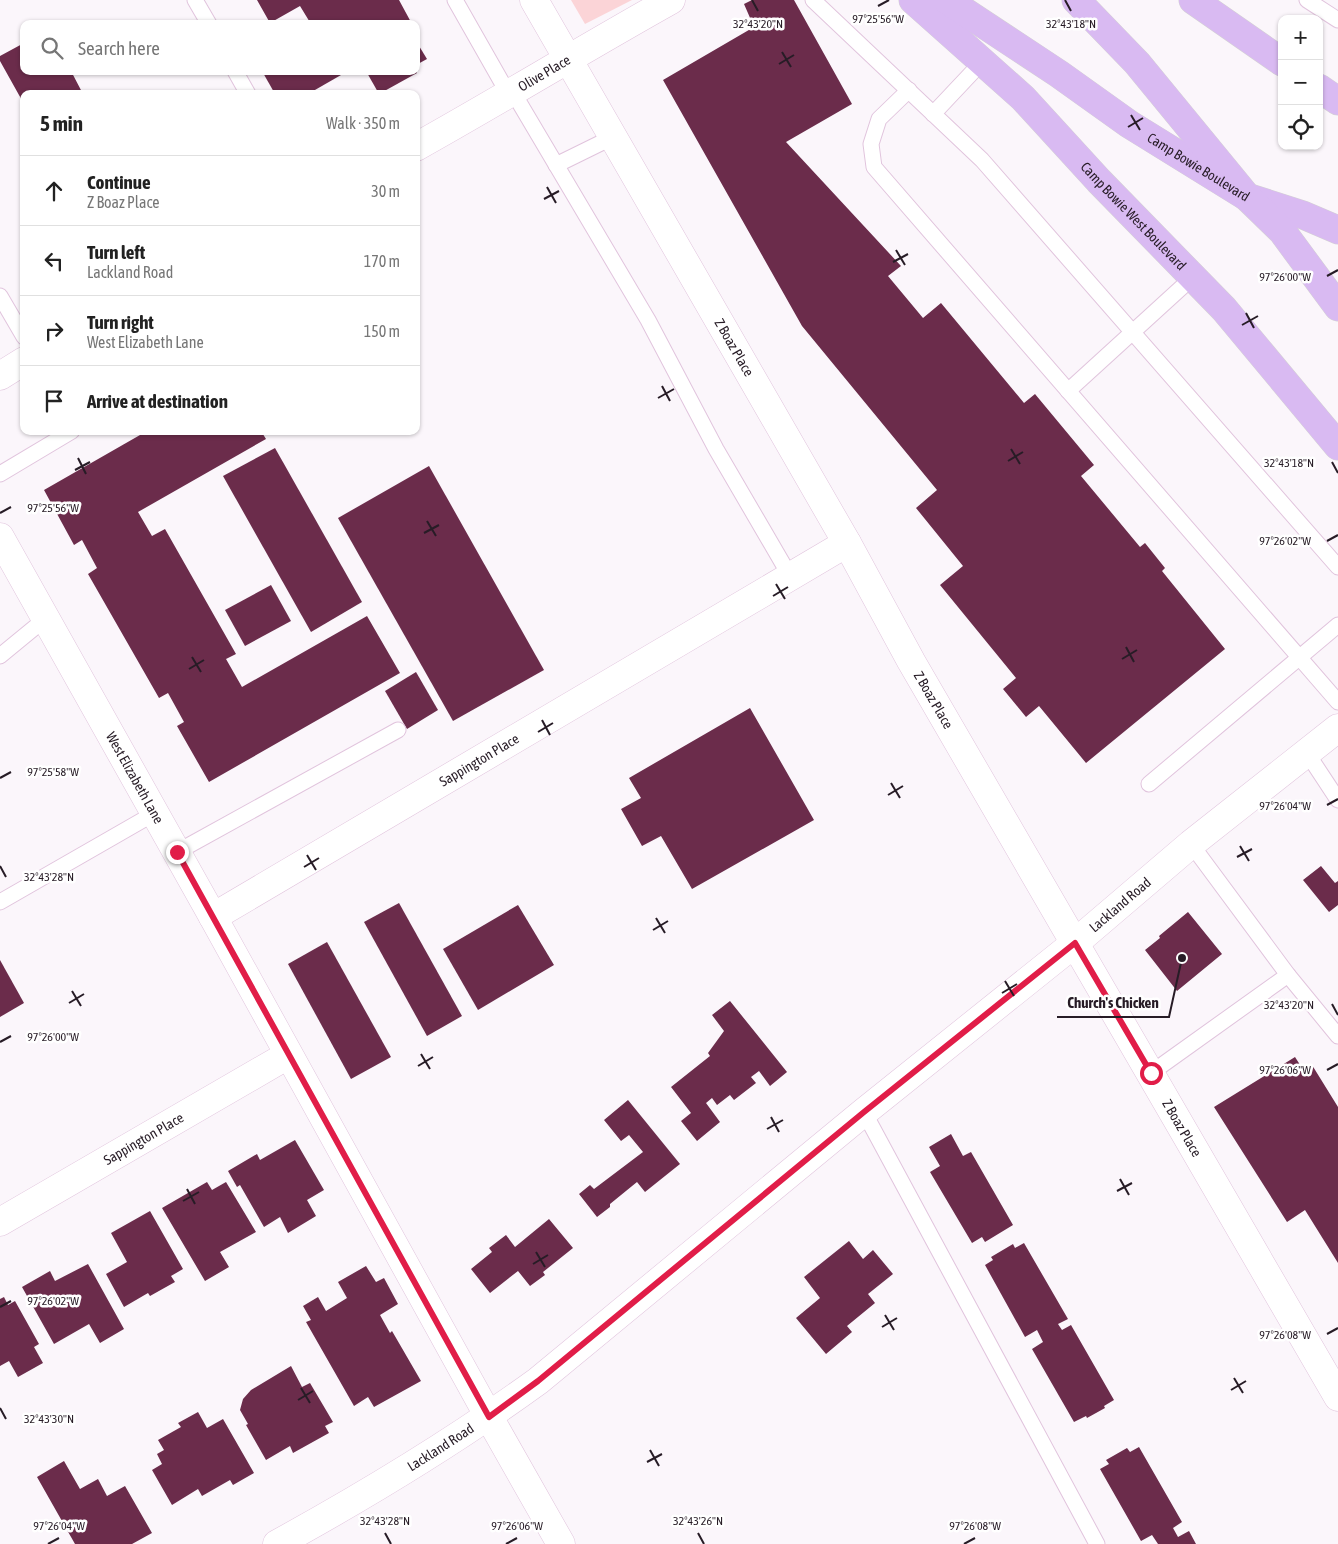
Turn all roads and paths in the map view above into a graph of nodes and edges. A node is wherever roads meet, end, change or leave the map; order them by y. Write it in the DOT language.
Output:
graph roads {
  1 [pos="195,0"];
  2 [pos="455,0"];
  3 [pos="534,0"];
  4 [pos="671,0"];
  5 [pos="813,0"];
  6 [pos="913,0"];
  7 [pos="947,0"];
  8 [pos="1076,0"];
  9 [pos="1193,0"];
  10 [pos="1307,0"];
  11 [pos="207,20"];
  12 [pos="1338,20"];
  13 [pos="568,58"];
  14 [pos="1279,60"];
  15 [pos="982,62"];
  16 [pos="238,75"];
  17 [pos="246,90"];
  18 [pos="909,90"];
  19 [pos="1323,91"];
  20 [pos="511,94"];
  21 [pos="1338,101"];
  22 [pos="933,114"];
  23 [pos="613,137"];
  24 [pos="420,145"];
  25 [pos="556,166"];
  26 [pos="1247,197"];
  27 [pos="1338,230"];
  28 [pos="1193,277"];
  29 [pos="0,296"];
  30 [pos="1338,307"];
  31 [pos="20,330"];
  32 [pos="1133,333"];
  33 [pos="20,364"];
  34 [pos="0,376"];
  35 [pos="1068,391"];
  36 [pos="65,435"];
  37 [pos="1338,446"];
  38 [pos="0,474"];
  39 [pos="0,537"];
  40 [pos="847,542"];
  41 [pos="1338,566"];
  42 [pos="790,576"];
  43 [pos="45,619"];
  44 [pos="1338,625"];
  45 [pos="0,656"];
  46 [pos="1299,657"];
  47 [pos="1338,702"];
  48 [pos="1338,728"];
  49 [pos="398,730"];
  50 [pos="1307,753"];
  51 [pos="1149,784"];
  52 [pos="1338,800"];
  53 [pos="155,813"];
  54 [pos="1191,844"];
  55 [pos="177,852"];
  56 [pos="0,902"];
  57 [pos="214,917"];
  58 [pos="1075,943"];
  59 [pos="1288,975"];
  60 [pos="1338,1036"];
  61 [pos="288,1055"];
  62 [pos="1151,1073"];
  63 [pos="864,1112"];
  64 [pos="0,1222"];
  65 [pos="1338,1398"];
  66 [pos="489,1417"];
  67 [pos="308,1537"];
  68 [pos="278,1544"];
  69 [pos="562,1544"];
  70 [pos="1097,1544"];
  1 -- 11 [label="lane"];
  2 -- 20 [label="lane"];
  3 -- 13 [label="street, Z Boaz Place"];
  4 -- 13 [label="street, Olive Place"];
  5 -- 18 [label="lane"];
  6 -- 15 [label="main road, Camp Bowie West Boulevard"];
  7 -- 26 [label="main road, Camp Bowie Boulevard"];
  8 -- 26 [label="main road"];
  9 -- 14 [label="main road"];
  10 -- 12 [label="lane"];
  13 -- 20 [label="street, Olive Place"];
  13 -- 23 [label="street, Z Boaz Place"];
  15 -- 22 [label="lane"];
  15 -- 28 [label="main road, Camp Bowie West Boulevard"];
  16 -- 17 [label="lane"];
  18 -- 22 [label="lane"];
  18 -- 35 [label="lane"];
  19 -- 21 [label="main road"];
  20 -- 24 [label="street, Olive Place"];
  20 -- 25 [label="lane"];
  22 -- 32 [label="lane"];
  23 -- 25 [label="lane"];
  23 -- 40 [label="street, Z Boaz Place"];
  25 -- 42 [label="lane"];
  26 -- 27 [label="main road, Camp Bowie Boulevard"];
  26 -- 30 [label="main road"];
  28 -- 32 [label="lane"];
  28 -- 37 [label="main road, Camp Bowie West Boulevard"];
  29 -- 31 [label="lane"];
  32 -- 35 [label="lane"];
  32 -- 41 [label="lane"];
  33 -- 34 [label="street"];
  35 -- 46 [label="lane"];
  36 -- 38 [label="lane"];
  39 -- 43 [label="street, West Elizabeth Lane"];
  40 -- 42 [label="street, Sappington Place"];
  40 -- 58 [label="street, Z Boaz Place"];
  42 -- 57 [label="street, Sappington Place"];
  43 -- 45 [label="lane"];
  43 -- 53 [label="street, West Elizabeth Lane"];
  44 -- 46 [label="lane"];
  46 -- 47 [label="lane"];
  46 -- 51 [label="lane"];
  48 -- 50 [label="street, Lackland Road"];
  49 -- 55 [label="lane"];
  50 -- 52 [label="lane"];
  50 -- 54 [label="street, Lackland Road"];
  53 -- 55 [label="street, West Elizabeth Lane"];
  53 -- 56 [label="lane"];
  54 -- 58 [label="street, Lackland Road"];
  54 -- 59 [label="lane"];
  55 -- 57 [label="street, West Elizabeth Lane"];
  57 -- 61 [label="street, West Elizabeth Lane"];
  58 -- 62 [label="street, Z Boaz Place"];
  58 -- 63 [label="street, Lackland Road"];
  59 -- 60 [label="lane"];
  59 -- 62 [label="lane"];
  61 -- 64 [label="street, Sappington Place"];
  61 -- 66 [label="street, West Elizabeth Lane"];
  62 -- 65 [label="street, Z Boaz Place"];
  63 -- 66 [label="street, Lackland Road"];
  63 -- 70 [label="lane"];
  66 -- 67 [label="street, Lackland Road"];
  66 -- 69 [label="street, West Elizabeth Lane"];
  67 -- 68 [label="street, Lackland Road"];
}
